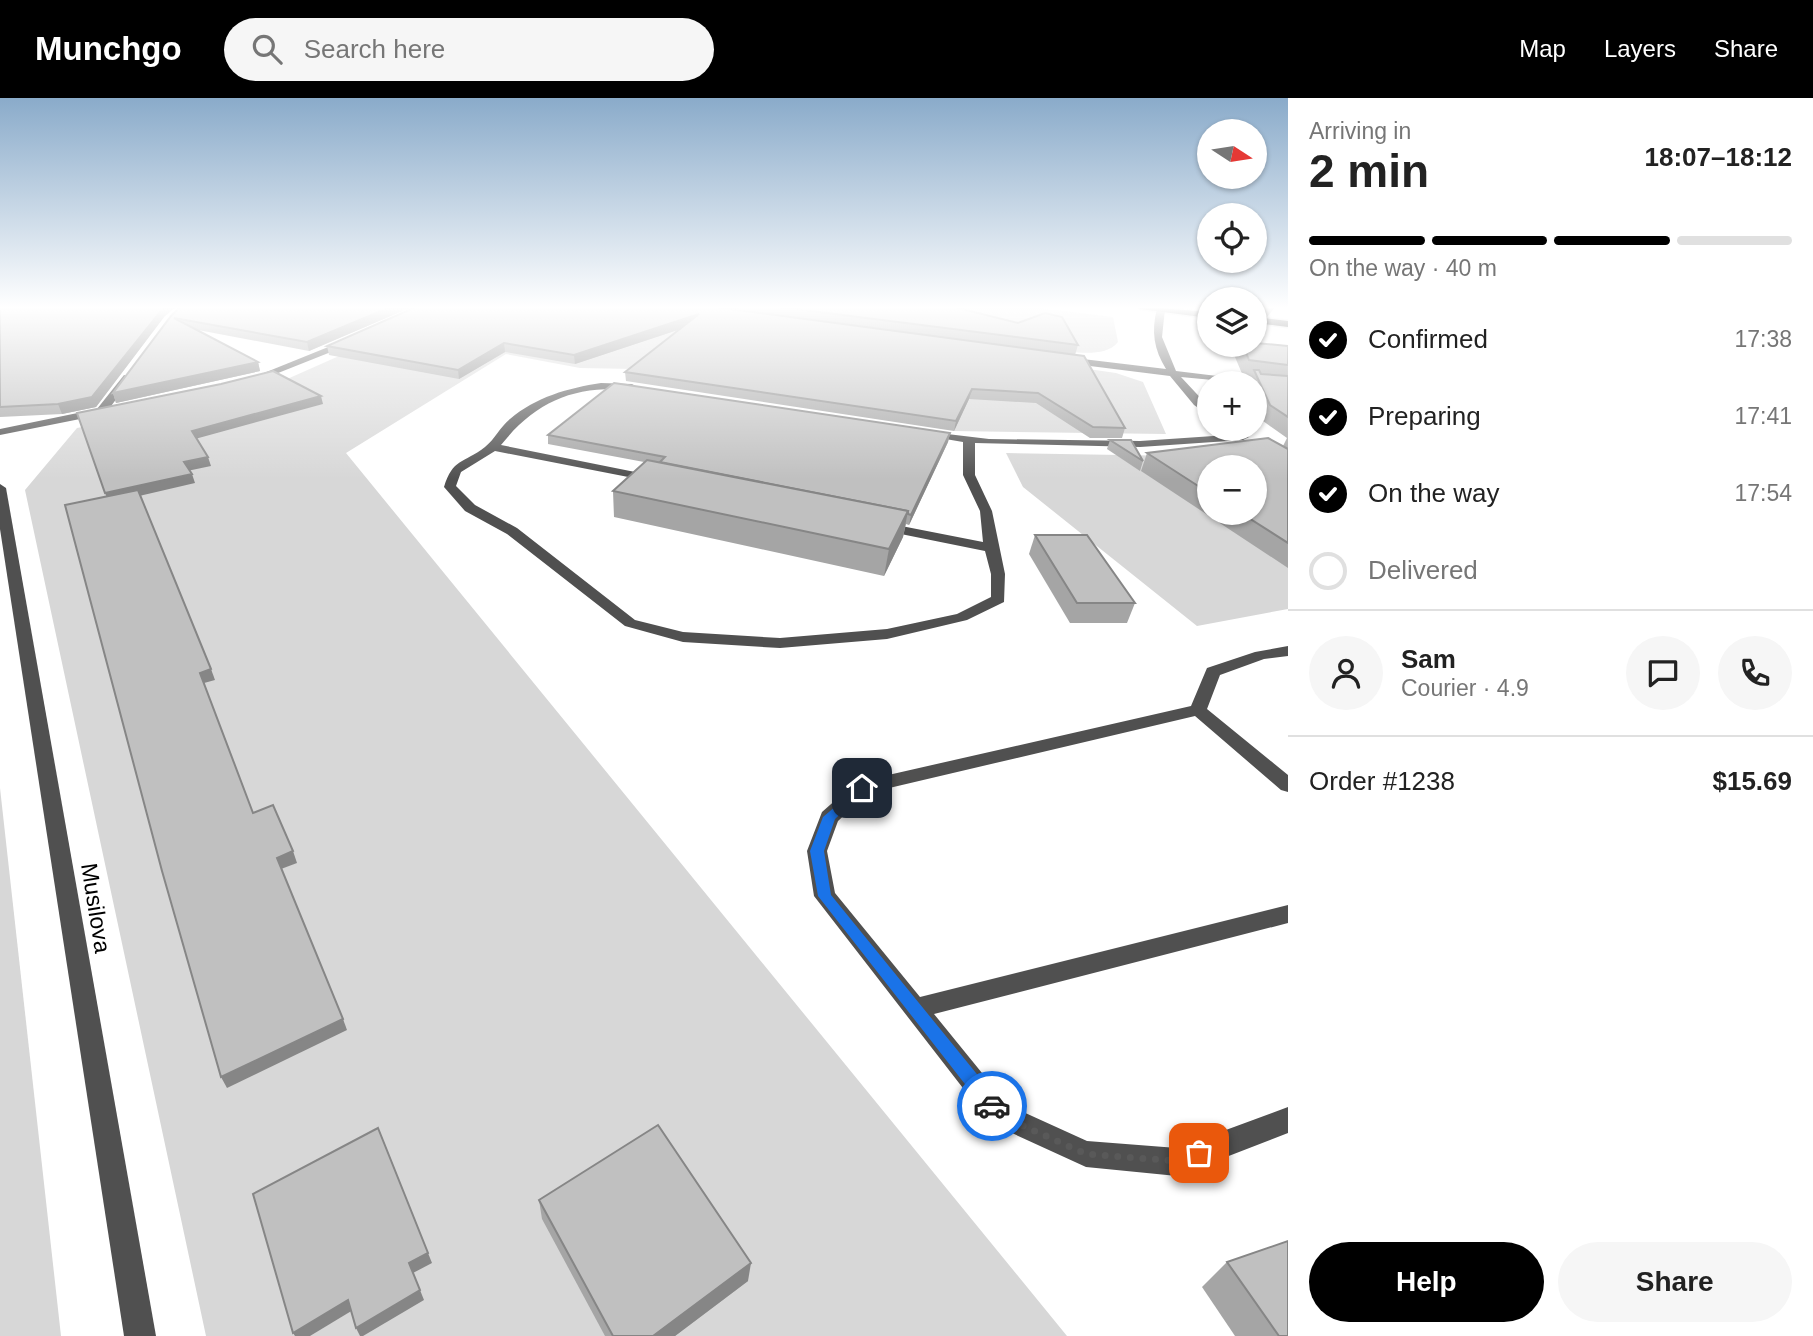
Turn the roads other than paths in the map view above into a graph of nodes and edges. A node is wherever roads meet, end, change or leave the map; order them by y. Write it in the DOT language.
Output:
graph roads {
  1 [pos="296,364"];
  2 [pos="1094,364"];
  3 [pos="1168,364"];
  4 [pos="132,372"];
  5 [pos="1175,375"];
  6 [pos="1197,377"];
  7 [pos="247,381"];
  8 [pos="640,389"];
  9 [pos="1197,399"];
  10 [pos="115,409"];
  11 [pos="101,412"];
  12 [pos="914,431"];
  13 [pos="0,432"];
  14 [pos="969,439"];
  15 [pos="1197,440"];
  16 [pos="493,447"];
  17 [pos="668,482"];
  18 [pos="0,488"];
  19 [pos="870,523"];
  20 [pos="991,548"];
  21 [pos="1288,652"];
  22 [pos="1198,710"];
  23 [pos="1288,785"];
  24 [pos="1288,914"];
  25 [pos="915,1009"];
  26 [pos="1288,1120"];
  27 [pos="140,1336"];
  1 -- 7 [label="street"];
  2 -- 5 [label="street"];
  3 -- 5 [label="street"];
  4 -- 11 [label="street"];
  5 -- 6 [label="street"];
  5 -- 9 [label="street"];
  8 -- 16 [label="street"];
  10 -- 11 [label="street"];
  11 -- 13 [label="street"];
  12 -- 14 [label="street"];
  14 -- 15 [label="street"];
  14 -- 20 [label="street"];
  16 -- 17 [label="street"];
  16 -- 20 [label="street"];
  18 -- 27 [label="street, Musilova"];
  19 -- 20 [label="street"];
  21 -- 22 [label="street"];
  22 -- 23 [label="street"];
  22 -- 25 [label="street"];
  24 -- 25 [label="street"];
  25 -- 26 [label="street"];
}
